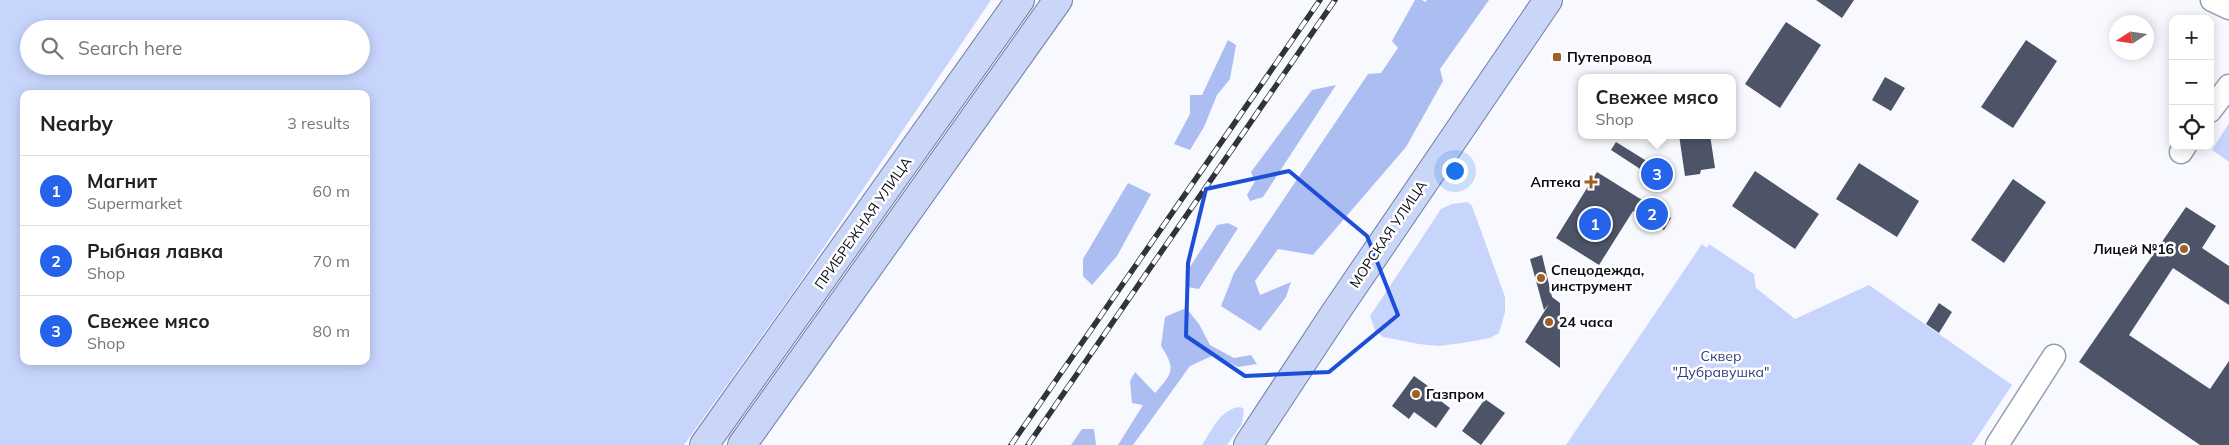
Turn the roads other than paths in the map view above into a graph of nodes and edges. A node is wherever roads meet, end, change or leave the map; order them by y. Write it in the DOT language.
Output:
graph roads {
  1 [pos="1020,0"];
  2 [pos="1058,0"];
  3 [pos="1548,0"];
  4 [pos="2212,0"];
  5 [pos="2229,8"];
  6 [pos="2229,86"];
  7 [pos="2214,107"];
  8 [pos="2054,356"];
  9 [pos="704,445"];
  10 [pos="742,445"];
  11 [pos="1248,445"];
  12 [pos="1997,445"];
  1 -- 9 [label="main road, ПРИБРЕЖНАЯ УЛИЦА"];
  2 -- 10 [label="main road"];
  3 -- 11 [label="main road, МОРСКАЯ УЛИЦА"];
  4 -- 5 [label="street"];
  6 -- 7 [label="street"];
  8 -- 12 [label="street"];
}
